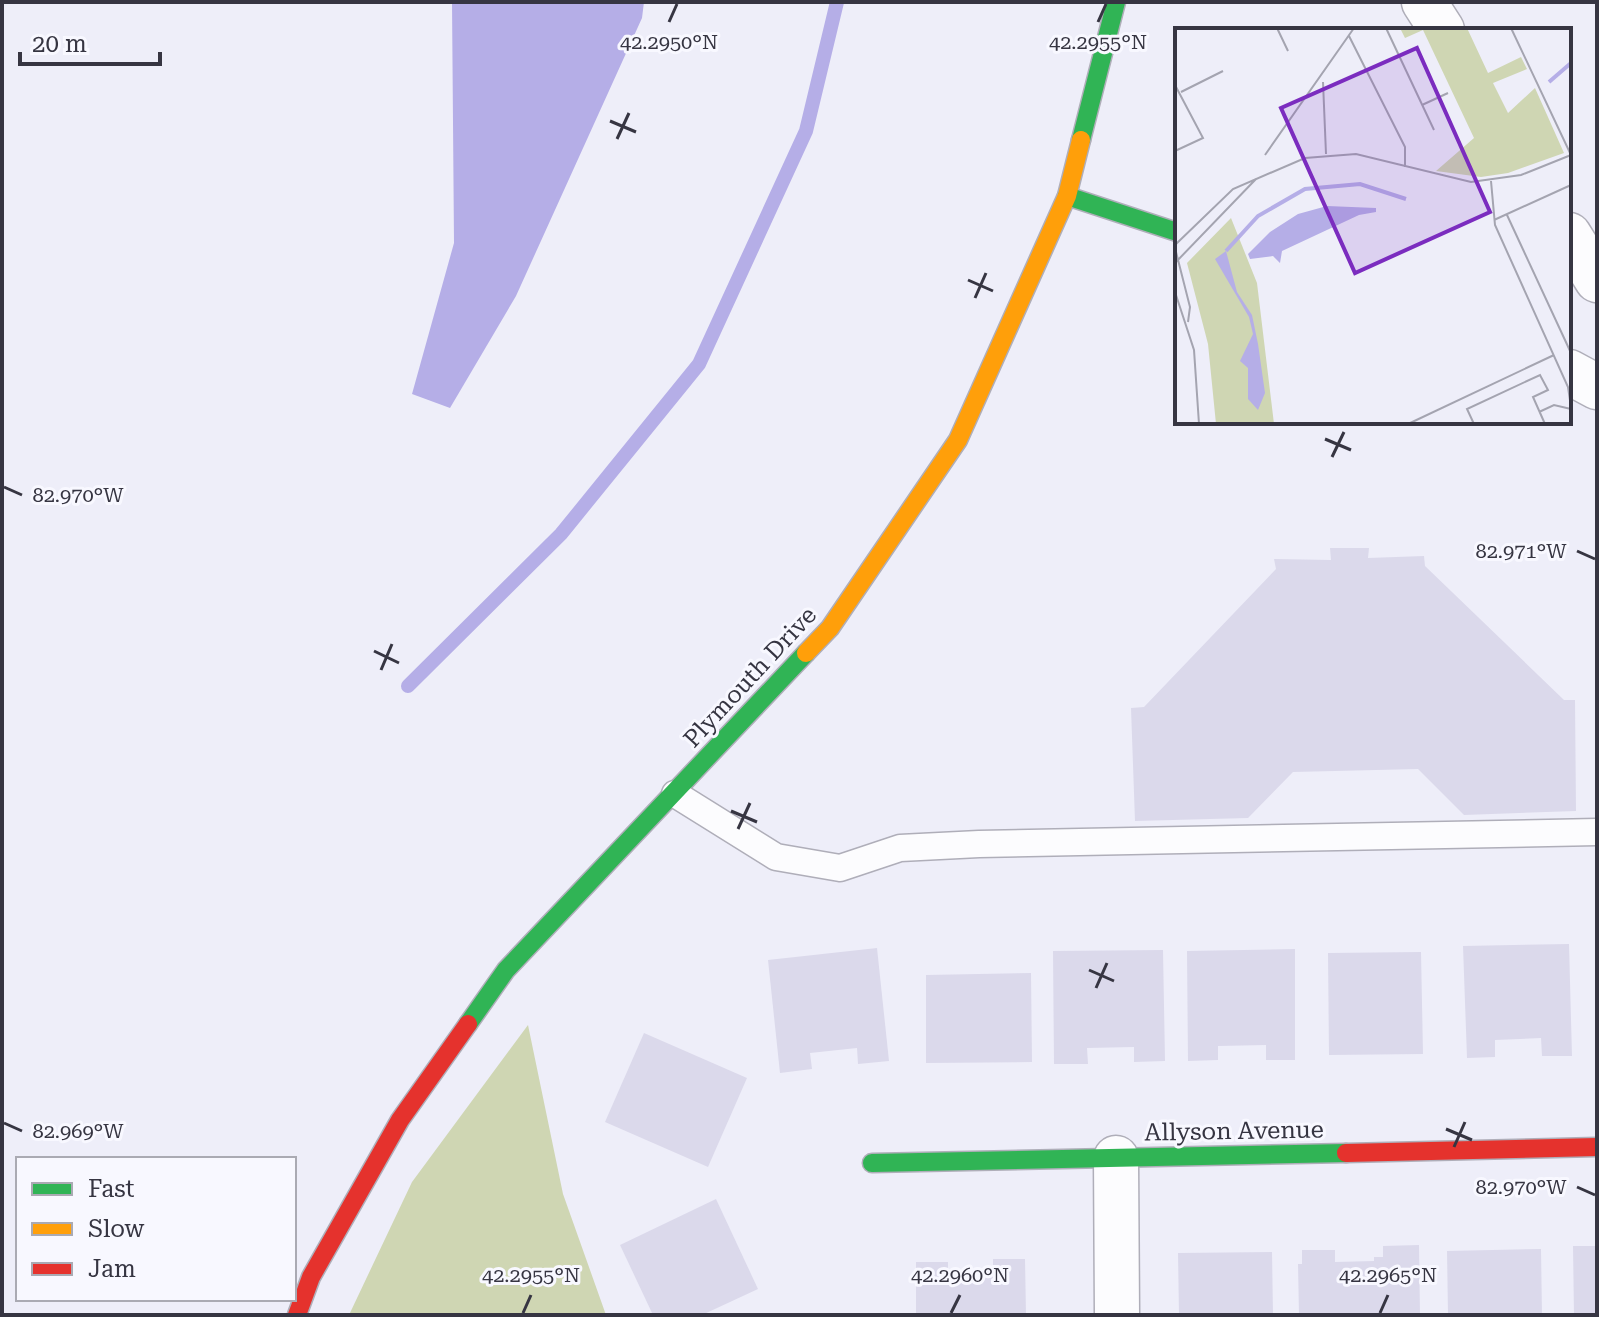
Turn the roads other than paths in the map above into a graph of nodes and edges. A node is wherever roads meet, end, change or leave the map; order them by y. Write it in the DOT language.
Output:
graph roads {
  1 [pos="1116,2"];
  2 [pos="1424,2"];
  3 [pos="1441,28"];
  4 [pos="1067,196"];
  5 [pos="1175,231"];
  6 [pos="1571,238"];
  7 [pos="1597,280"];
  8 [pos="1571,373"];
  9 [pos="1597,387"];
  10 [pos="675,794"];
  11 [pos="1597,832"];
  12 [pos="1597,1147"];
  13 [pos="1116,1158"];
  14 [pos="872,1163"];
  15 [pos="297,1315"];
  16 [pos="1117,1315"];
  1 -- 4 [label="street, Plymouth Drive"];
  2 -- 3 [label="street"];
  4 -- 5 [label="street"];
  4 -- 10 [label="street, Plymouth Drive"];
  6 -- 7 [label="street"];
  8 -- 9 [label="street"];
  10 -- 11 [label="lane"];
  10 -- 15 [label="street, Plymouth Drive"];
  12 -- 13 [label="street, Allyson Avenue"];
  13 -- 14 [label="street, Allyson Avenue"];
  13 -- 16 [label="street"];
}
